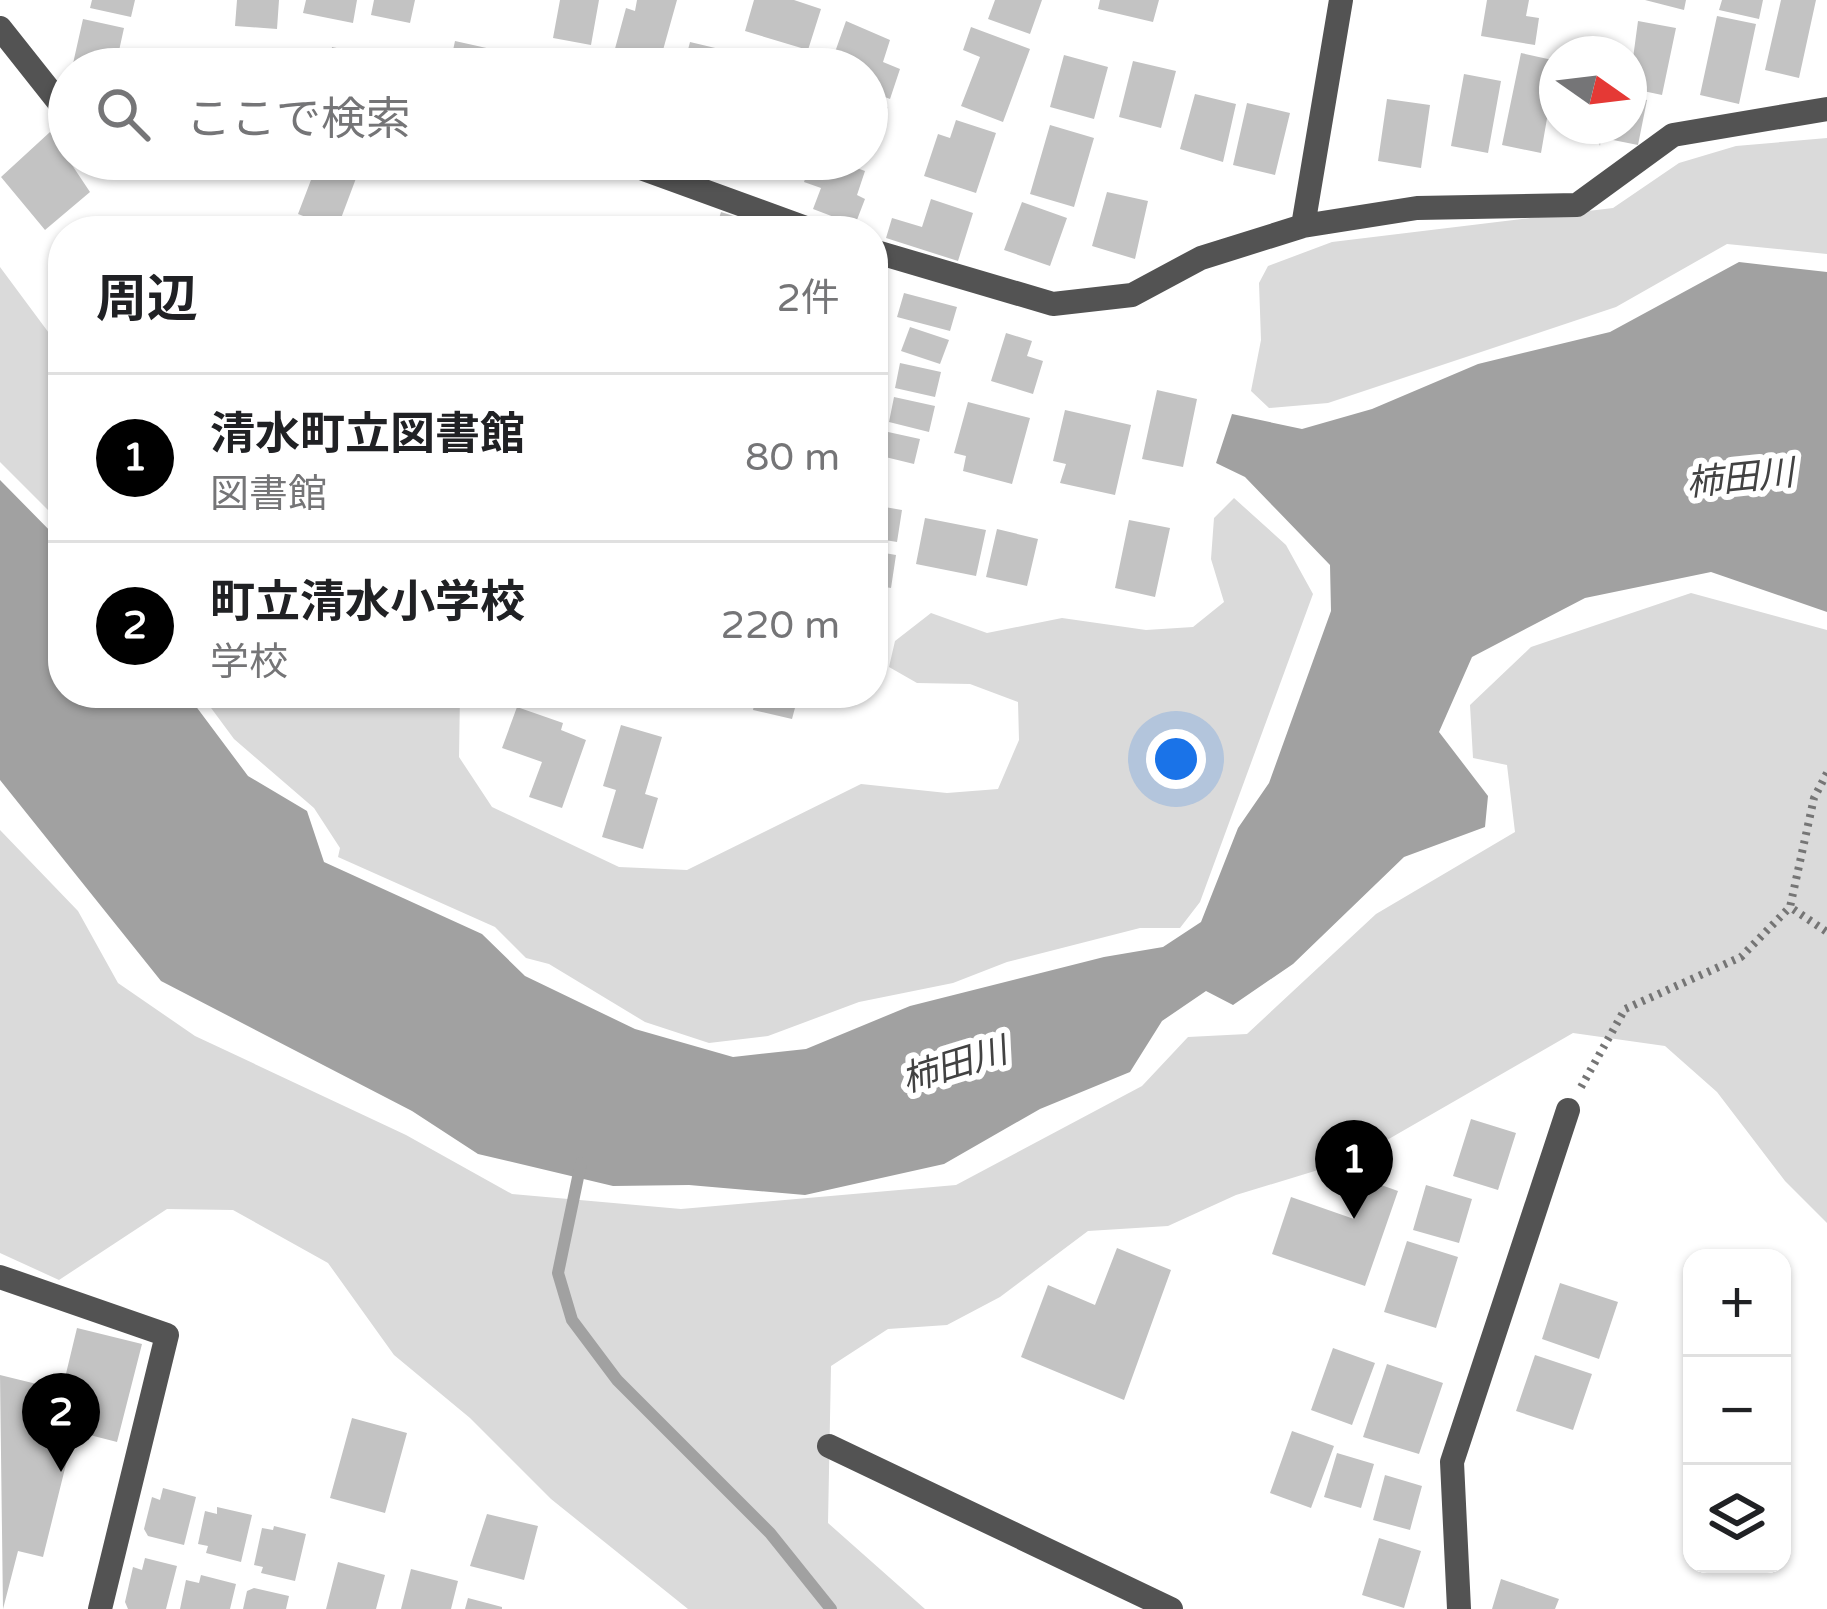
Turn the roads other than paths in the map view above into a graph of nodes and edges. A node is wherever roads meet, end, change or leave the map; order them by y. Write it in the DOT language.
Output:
graph roads {
  1 [pos="1341,0"];
  2 [pos="0,28"];
  3 [pos="48,89"];
  4 [pos="1827,109"];
  5 [pos="674,180"];
  6 [pos="773,216"];
  7 [pos="1304,226"];
  8 [pos="888,255"];
  9 [pos="1568,1110"];
  10 [pos="0,1277"];
  11 [pos="829,1446"];
  12 [pos="100,1609"];
  13 [pos="1172,1609"];
  14 [pos="1460,1609"];
  1 -- 7 [label="street"];
  2 -- 3 [label="street"];
  4 -- 7 [label="street"];
  5 -- 6 [label="street"];
  7 -- 8 [label="street"];
  9 -- 14 [label="street"];
  10 -- 12 [label="street"];
  11 -- 13 [label="street"];
}
